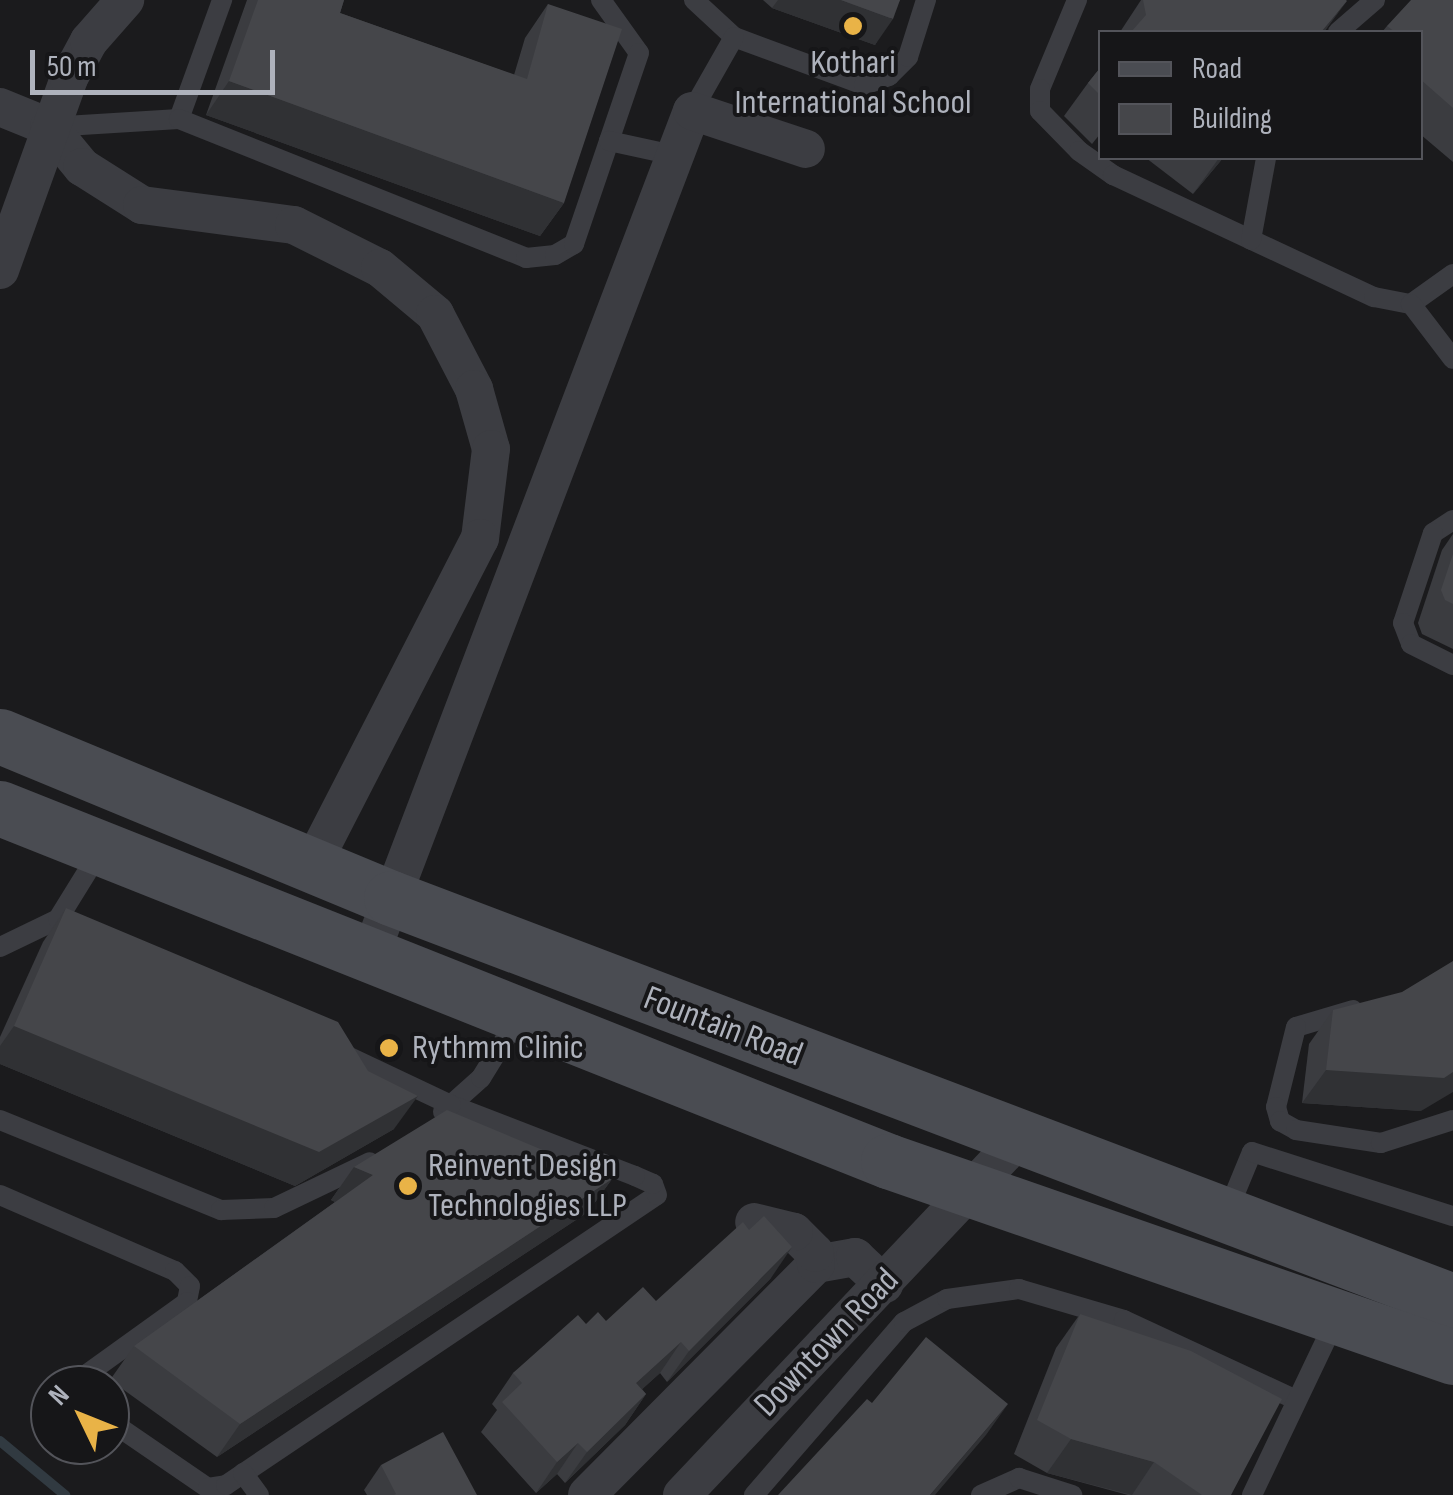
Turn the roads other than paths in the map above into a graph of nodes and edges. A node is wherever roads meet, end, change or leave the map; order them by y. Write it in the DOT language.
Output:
graph roads {
  1 [pos="125,0"];
  2 [pos="222,0"];
  3 [pos="602,0"];
  4 [pos="694,0"];
  5 [pos="926,0"];
  6 [pos="1078,0"];
  7 [pos="1375,0"];
  8 [pos="1340,30"];
  9 [pos="734,37"];
  10 [pos="0,107"];
  11 [pos="692,111"];
  12 [pos="180,119"];
  13 [pos="49,126"];
  14 [pos="610,141"];
  15 [pos="806,149"];
  16 [pos="674,155"];
  17 [pos="1266,160"];
  18 [pos="1252,240"];
  19 [pos="0,270"];
  20 [pos="1453,274"];
  21 [pos="1411,304"];
  22 [pos="1453,359"];
  23 [pos="1453,520"];
  24 [pos="1453,665"];
  25 [pos="0,736"];
  26 [pos="0,808"];
  27 [pos="101,849"];
  28 [pos="312,866"];
  29 [pos="390,898"];
  30 [pos="0,947"];
  31 [pos="369,958"];
  32 [pos="1380,1002"];
  33 [pos="519,1016"];
  34 [pos="326,1046"];
  35 [pos="451,1106"];
  36 [pos="0,1120"];
  37 [pos="1453,1120"];
  38 [pos="422,1128"];
  39 [pos="1018,1140"];
  40 [pos="392,1148"];
  41 [pos="973,1192"];
  42 [pos="0,1195"];
  43 [pos="1453,1216"];
  44 [pos="1225,1217"];
  45 [pos="754,1222"];
  46 [pos="816,1264"];
  47 [pos="884,1284"];
  48 [pos="1453,1301"];
  49 [pos="1337,1317"];
  50 [pos="1453,1357"];
  51 [pos="99,1365"];
  52 [pos="1296,1400"];
  53 [pos="130,1435"];
  54 [pos="244,1473"];
  55 [pos="259,1495"];
  56 [pos="586,1495"];
  57 [pos="682,1495"];
  58 [pos="754,1495"];
  59 [pos="981,1495"];
  60 [pos="1072,1495"];
  61 [pos="1252,1495"];
  1 -- 13 [label="street"];
  2 -- 12 [label="lane"];
  3 -- 14 [label="lane"];
  4 -- 9 [label="lane"];
  5 -- 9 [label="lane"];
  6 -- 18 [label="lane"];
  7 -- 8 [label="lane"];
  9 -- 11 [label="lane"];
  10 -- 13 [label="street"];
  11 -- 15 [label="street"];
  11 -- 16 [label="street"];
  12 -- 13 [label="lane"];
  12 -- 14 [label="lane"];
  13 -- 19 [label="street"];
  13 -- 28 [label="street"];
  14 -- 16 [label="lane"];
  16 -- 29 [label="street"];
  17 -- 18 [label="lane"];
  18 -- 21 [label="lane"];
  20 -- 21 [label="lane"];
  21 -- 22 [label="lane"];
  23 -- 24 [label="lane"];
  25 -- 28 [label="street, Fountain Road"];
  26 -- 27 [label="street, Fountain Road"];
  27 -- 30 [label="lane"];
  27 -- 31 [label="street, Fountain Road"];
  28 -- 29 [label="street, Fountain Road"];
  29 -- 31 [label="street"];
  29 -- 39 [label="street, Fountain Road"];
  31 -- 33 [label="street, Fountain Road"];
  32 -- 37 [label="lane"];
  33 -- 35 [label="lane"];
  33 -- 41 [label="street, Fountain Road"];
  34 -- 35 [label="lane"];
  35 -- 38 [label="lane"];
  35 -- 54 [label="lane"];
  36 -- 40 [label="lane"];
  39 -- 41 [label="street, Downtown Road"];
  39 -- 44 [label="street, Fountain Road"];
  41 -- 47 [label="street, Downtown Road"];
  41 -- 49 [label="street, Fountain Road"];
  42 -- 51 [label="lane"];
  43 -- 44 [label="lane"];
  44 -- 48 [label="street, Fountain Road"];
  45 -- 46 [label="street"];
  46 -- 47 [label="street"];
  46 -- 56 [label="street"];
  47 -- 57 [label="street, Downtown Road"];
  49 -- 50 [label="street, Fountain Road"];
  49 -- 52 [label="lane"];
  52 -- 58 [label="lane"];
  52 -- 61 [label="lane"];
  53 -- 54 [label="lane"];
  54 -- 55 [label="lane"];
  59 -- 60 [label="lane"];
}
